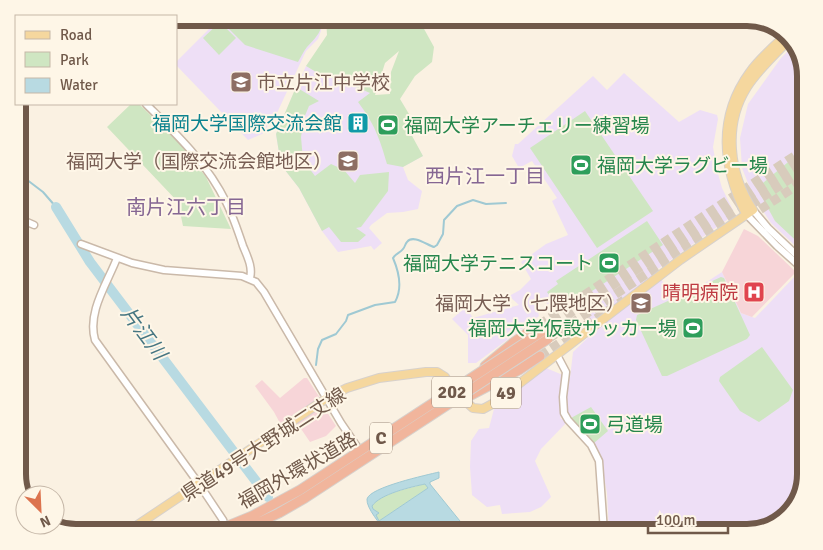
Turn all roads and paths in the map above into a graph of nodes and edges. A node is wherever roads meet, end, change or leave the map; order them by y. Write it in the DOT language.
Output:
graph roads {
  1 [pos="781,40"];
  2 [pos="785,44"];
  3 [pos="147,105"];
  4 [pos="750,212"];
  5 [pos="26,222"];
  6 [pos="34,225"];
  7 [pos="81,244"];
  8 [pos="797,255"];
  9 [pos="117,258"];
  10 [pos="797,263"];
  11 [pos="250,278"];
  12 [pos="543,332"];
  13 [pos="557,355"];
  14 [pos="540,356"];
  15 [pos="454,391"];
  16 [pos="327,398"];
  17 [pos="464,399"];
  18 [pos="361,452"];
  19 [pos="367,461"];
  20 [pos="199,484"];
  21 [pos="139,524"];
  22 [pos="225,524"];
  23 [pos="233,524"];
  24 [pos="239,524"];
  25 [pos="255,524"];
  26 [pos="264,524"];
  27 [pos="603,524"];
  1 -- 4 [label="main road"];
  2 -- 4 [label="main road"];
  3 -- 11 [label="street"];
  4 -- 8 [label="street"];
  4 -- 10 [label="street"];
  4 -- 13 [label="main road, 県道49号大野城二丈線 / 49"];
  5 -- 6 [label="street"];
  7 -- 9 [label="street"];
  9 -- 11 [label="street"];
  9 -- 20 [label="street"];
  11 -- 16 [label="street"];
  12 -- 15 [label="highway, 福岡外環状道路 / 202"];
  12 -- 23 [label="highway, C, bridge"];
  12 -- 25 [label="highway, C, bridge"];
  13 -- 17 [label="main road, 県道49号大野城二丈線 / 49"];
  13 -- 27 [label="street"];
  14 -- 17 [label="highway, 福岡外環状道路 / 202"];
  15 -- 16 [label="main road, 県道49号大野城二丈線 / 49"];
  15 -- 17 [label="main road, 県道49号大野城二丈線 / 49"];
  15 -- 18 [label="highway, 福岡外環状道路 / 202"];
  16 -- 18 [label="street"];
  16 -- 20 [label="main road, 県道49号大野城二丈線 / 49"];
  17 -- 19 [label="highway, 福岡外環状道路 / 202"];
  18 -- 19 [label="street"];
  18 -- 24 [label="highway, 福岡外環状道路 / 202"];
  19 -- 26 [label="highway, 福岡外環状道路 / 202"];
  20 -- 21 [label="main road, 県道49号大野城二丈線 / 49"];
  20 -- 22 [label="street"];
}
